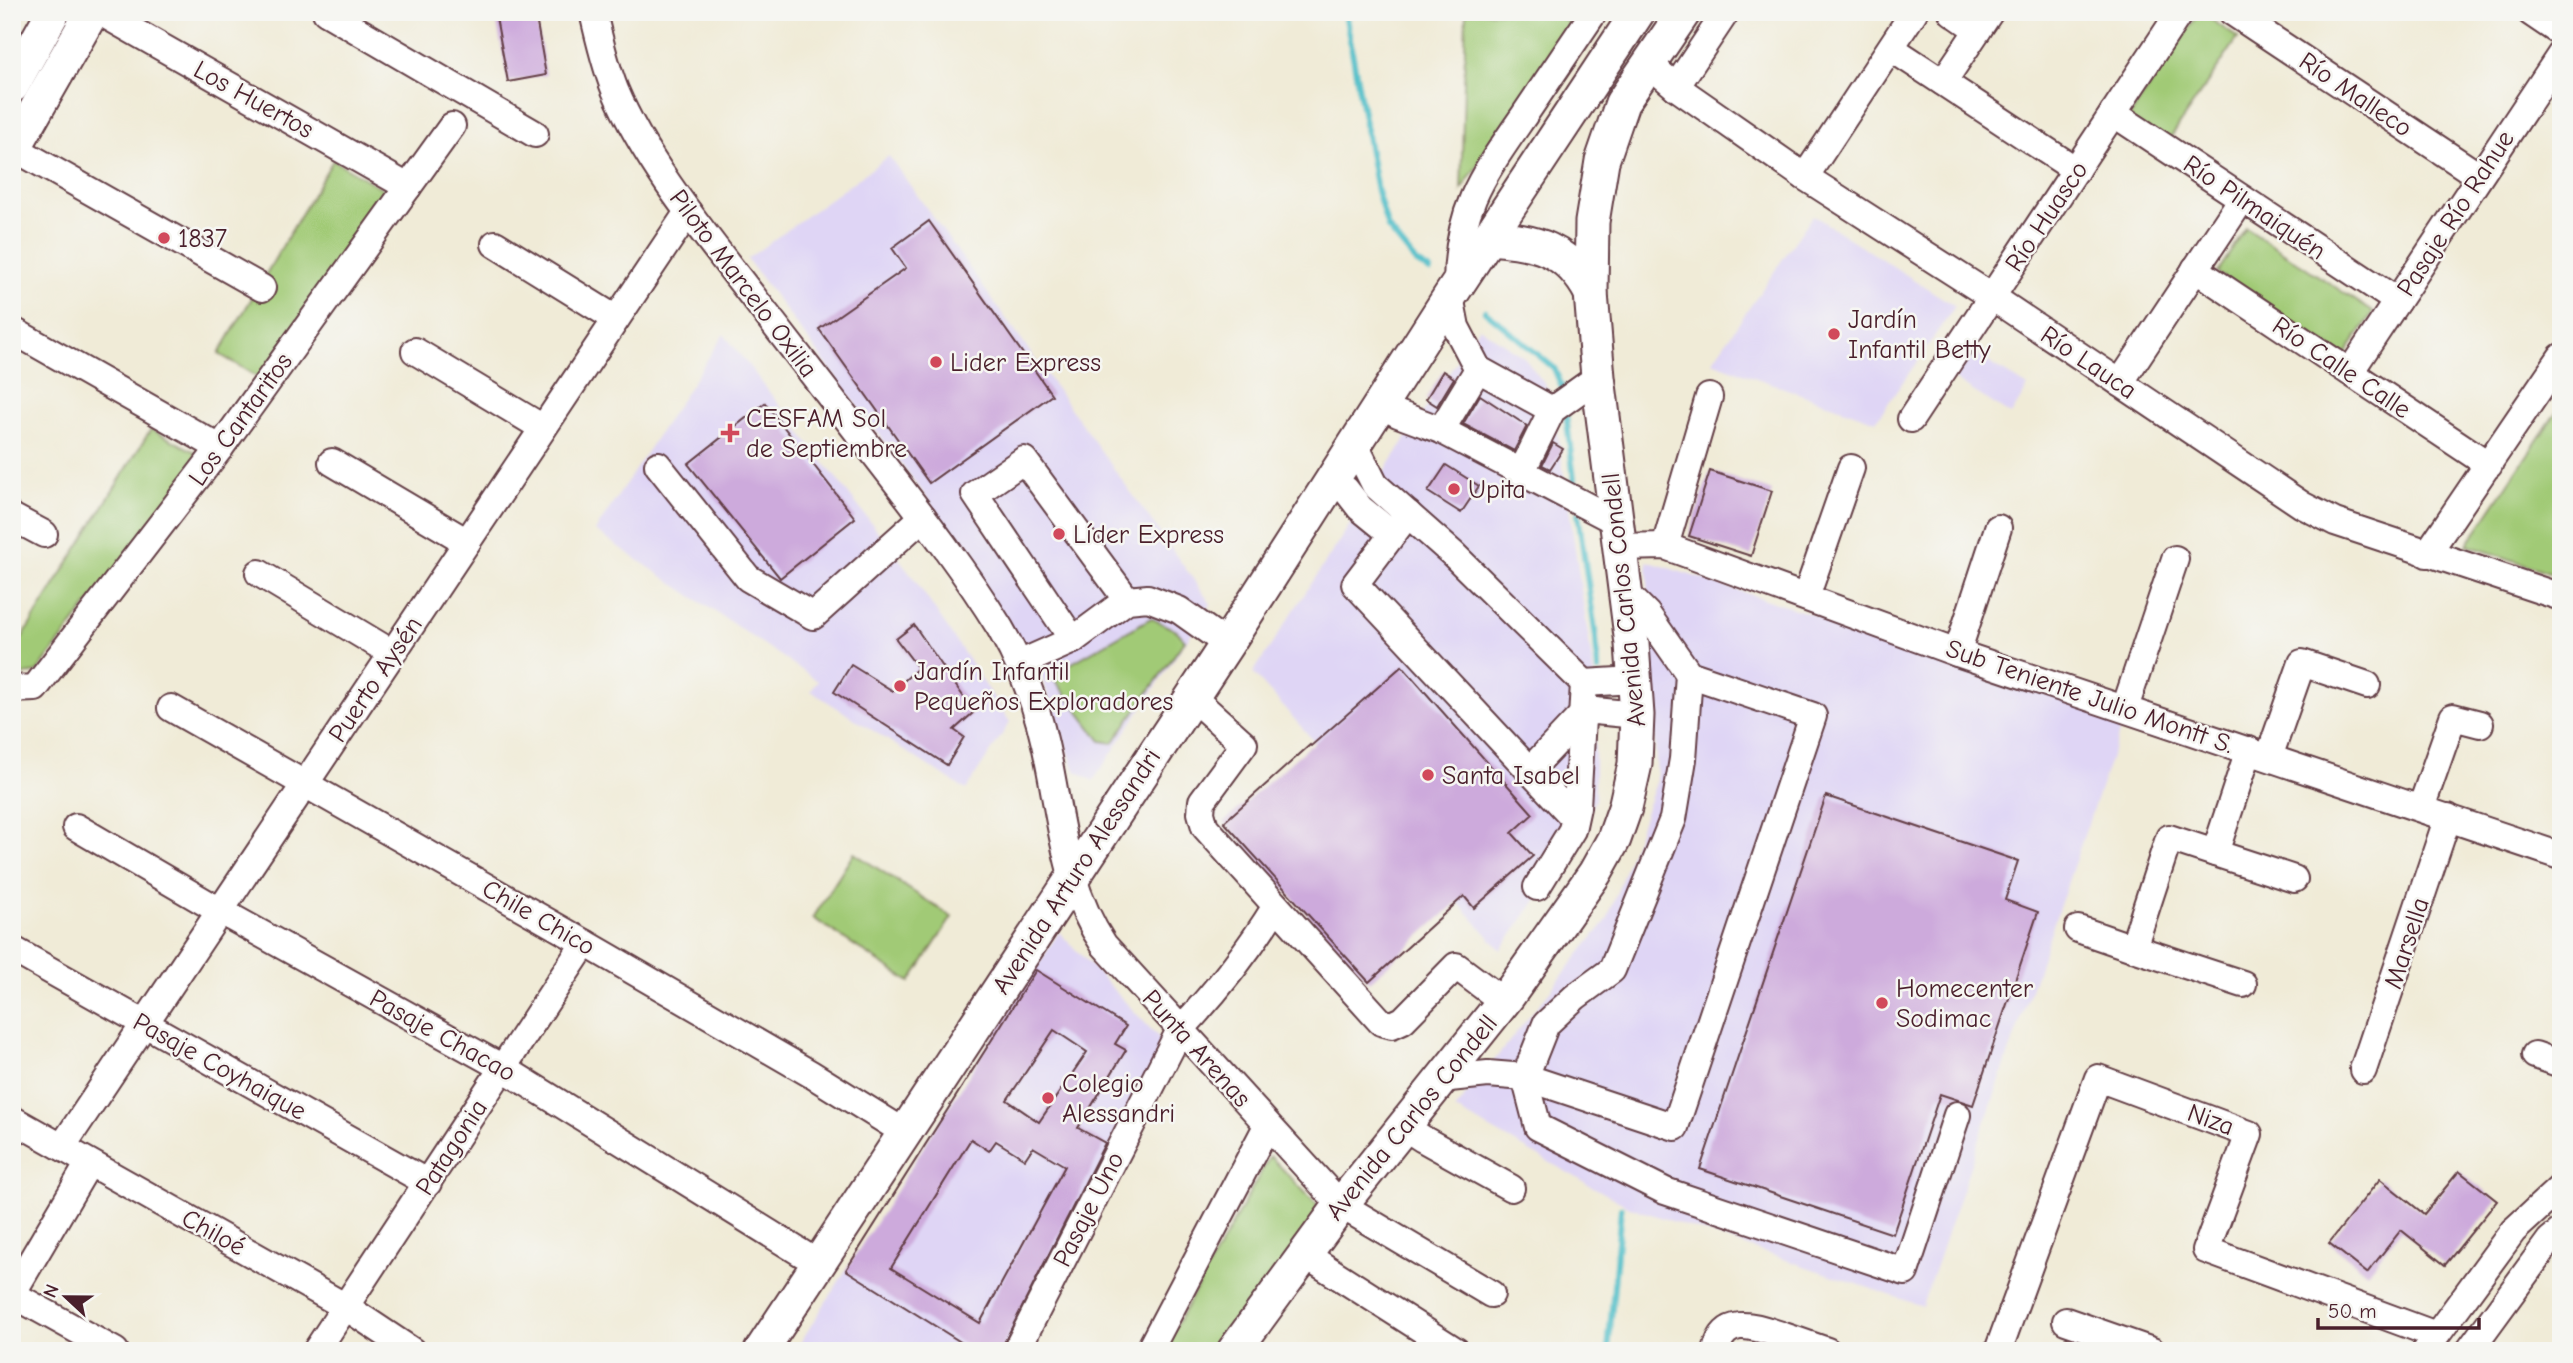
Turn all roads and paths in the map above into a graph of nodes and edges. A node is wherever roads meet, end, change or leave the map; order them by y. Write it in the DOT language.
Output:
graph roads {
  1 [pos="53,12"];
  2 [pos="92,12"];
  3 [pos="100,12"];
  4 [pos="326,12"];
  5 [pos="593,12"];
  6 [pos="1684,12"];
  7 [pos="1726,12"];
  8 [pos="1914,12"];
  9 [pos="1952,12"];
  10 [pos="2180,12"];
  11 [pos="2232,12"];
  12 [pos="2260,12"];
  13 [pos="2530,12"];
  14 [pos="1593,13"];
  15 [pos="1984,21"];
  16 [pos="1629,25"];
  17 [pos="2561,33"];
  18 [pos="1891,48"];
  19 [pos="2561,54"];
  20 [pos="1649,64"];
  21 [pos="1943,82"];
  22 [pos="12,86"];
  23 [pos="1676,87"];
  24 [pos="1622,103"];
  25 [pos="2113,113"];
  26 [pos="452,126"];
  27 [pos="535,134"];
  28 [pos="13,150"];
  29 [pos="2076,170"];
  30 [pos="2484,170"];
  31 [pos="1805,177"];
  32 [pos="408,187"];
  33 [pos="2242,199"];
  34 [pos="688,212"];
  35 [pos="1488,238"];
  36 [pos="495,244"];
  37 [pos="2195,269"];
  38 [pos="262,288"];
  39 [pos="1453,290"];
  40 [pos="1591,293"];
  41 [pos="1992,297"];
  42 [pos="2397,302"];
  43 [pos="616,320"];
  44 [pos="12,330"];
  45 [pos="415,351"];
  46 [pos="2561,357"];
  47 [pos="1478,369"];
  48 [pos="2350,372"];
  49 [pos="1598,377"];
  50 [pos="2120,383"];
  51 [pos="1709,397"];
  52 [pos="1381,405"];
  53 [pos="1552,410"];
  54 [pos="1911,419"];
  55 [pos="544,428"];
  56 [pos="1441,430"];
  57 [pos="1355,445"];
  58 [pos="220,448"];
  59 [pos="332,462"];
  60 [pos="658,465"];
  61 [pos="2489,465"];
  62 [pos="1851,468"];
  63 [pos="1522,471"];
  64 [pos="1332,481"];
  65 [pos="1408,514"];
  66 [pos="12,517"];
  67 [pos="923,517"];
  68 [pos="1998,528"];
  69 [pos="44,534"];
  70 [pos="1392,534"];
  71 [pos="1618,535"];
  72 [pos="467,541"];
  73 [pos="1665,546"];
  74 [pos="2427,554"];
  75 [pos="2175,559"];
  76 [pos="259,573"];
  77 [pos="1624,591"];
  78 [pos="1806,597"];
  79 [pos="2561,597"];
  80 [pos="1127,600"];
  81 [pos="1073,640"];
  82 [pos="1227,644"];
  83 [pos="392,653"];
  84 [pos="1957,653"];
  85 [pos="1019,664"];
  86 [pos="1689,674"];
  87 [pos="1634,680"];
  88 [pos="1584,683"];
  89 [pos="2367,685"];
  90 [pos="12,689"];
  91 [pos="1192,696"];
  92 [pos="171,708"];
  93 [pos="2125,708"];
  94 [pos="1583,714"];
  95 [pos="1637,715"];
  96 [pos="2480,724"];
  97 [pos="2259,753"];
  98 [pos="1529,771"];
  99 [pos="305,784"];
  100 [pos="2421,808"];
  101 [pos="2448,817"];
  102 [pos="1574,818"];
  103 [pos="76,827"];
  104 [pos="2216,853"];
  105 [pos="2561,856"];
  106 [pos="1071,878"];
  107 [pos="2294,879"];
  108 [pos="1537,887"];
  109 [pos="1276,906"];
  110 [pos="220,911"];
  111 [pos="2078,929"];
  112 [pos="585,943"];
  113 [pos="2133,948"];
  114 [pos="12,949"];
  115 [pos="2243,984"];
  116 [pos="1504,1002"];
  117 [pos="144,1024"];
  118 [pos="1180,1030"];
  119 [pos="2535,1055"];
  120 [pos="2561,1064"];
  121 [pos="503,1068"];
  122 [pos="2364,1070"];
  123 [pos="1525,1077"];
  124 [pos="1440,1079"];
  125 [pos="1957,1115"];
  126 [pos="12,1119"];
  127 [pos="1267,1126"];
  128 [pos="1403,1126"];
  129 [pos="904,1132"];
  130 [pos="62,1147"];
  131 [pos="89,1163"];
  132 [pos="428,1183"];
  133 [pos="2561,1187"];
  134 [pos="1511,1188"];
  135 [pos="1341,1205"];
  136 [pos="2513,1231"];
  137 [pos="2557,1238"];
  138 [pos="803,1254"];
  139 [pos="1304,1254"];
  140 [pos="12,1294"];
  141 [pos="1491,1294"];
  142 [pos="346,1307"];
  143 [pos="2066,1321"];
  144 [pos="2430,1343"];
  145 [pos="115,1351"];
  146 [pos="316,1351"];
  147 [pos="412,1351"];
  148 [pos="761,1351"];
  149 [pos="1016,1351"];
  150 [pos="1149,1351"];
  151 [pos="1234,1351"];
  152 [pos="1456,1351"];
  153 [pos="1716,1351"];
  154 [pos="1827,1351"];
  155 [pos="1998,1351"];
  156 [pos="2152,1351"];
  157 [pos="2469,1351"];
  1 -- 22 [label="main road"];
  2 -- 28 [label="main road"];
  3 -- 32 [label="street, Los Huertos"];
  4 -- 27 [label="street"];
  5 -- 34 [label="street, Piloto Marcelo Oxilia"];
  6 -- 20 [label="main road"];
  7 -- 23 [label="street"];
  8 -- 18 [label="street"];
  9 -- 15 [label="street"];
  10 -- 25 [label="street, Río Huasco"];
  11 -- 30 [label="street, Río Malleco"];
  12 -- 30 [label="street, Río Malleco"];
  13 -- 17 [label="street"];
  14 -- 16 [label="street"];
  14 -- 39 [label="street"];
  15 -- 21 [label="street"];
  16 -- 24 [label="main road"];
  16 -- 35 [label="main road, Avenida Arturo Alessandri"];
  18 -- 21 [label="street"];
  18 -- 31 [label="street"];
  19 -- 30 [label="street, Pasaje Río Rahue"];
  20 -- 23 [label="street, Río Lauca"];
  20 -- 24 [label="main road"];
  21 -- 29 [label="street"];
  23 -- 31 [label="street, Río Lauca"];
  24 -- 40 [label="main road, Avenida Carlos Condell"];
  25 -- 29 [label="street, Río Huasco"];
  25 -- 33 [label="street, Río Pilmaiquén"];
  26 -- 32 [label="street, Los Cantaritos"];
  28 -- 38 [label="street"];
  29 -- 41 [label="street, Río Huasco"];
  30 -- 42 [label="street, Pasaje Río Rahue"];
  31 -- 41 [label="street, Río Lauca"];
  32 -- 58 [label="street, Los Cantaritos"];
  33 -- 37 [label="street"];
  33 -- 42 [label="street, Río Pilmaiquén"];
  34 -- 43 [label="street, Puerto Aysén"];
  34 -- 67 [label="street, Piloto Marcelo Oxilia"];
  35 -- 39 [label="main road, Avenida Arturo Alessandri"];
  35 -- 40 [label="main road"];
  36 -- 43 [label="street"];
  37 -- 48 [label="street, Río Calle Calle"];
  37 -- 50 [label="street"];
  39 -- 47 [label="street"];
  39 -- 52 [label="main road, Avenida Arturo Alessandri"];
  40 -- 49 [label="main road, Avenida Carlos Condell"];
  41 -- 50 [label="street, Río Lauca"];
  41 -- 54 [label="street, Río Huasco"];
  42 -- 48 [label="street, Pasaje Río Rahue"];
  43 -- 55 [label="street, Puerto Aysén"];
  44 -- 58 [label="street"];
  45 -- 55 [label="street"];
  46 -- 61 [label="street"];
  47 -- 53 [label="street"];
  47 -- 56 [label="street"];
  48 -- 61 [label="street, Río Calle Calle"];
  49 -- 53 [label="street"];
  49 -- 71 [label="main road, Avenida Carlos Condell"];
  50 -- 74 [label="street, Río Lauca"];
  51 -- 73 [label="street"];
  52 -- 56 [label="street"];
  52 -- 57 [label="main road, Avenida Arturo Alessandri"];
  53 -- 63 [label="street"];
  55 -- 72 [label="street, Puerto Aysén"];
  56 -- 63 [label="street"];
  57 -- 64 [label="main road, Avenida Arturo Alessandri"];
  57 -- 65 [label="street"];
  58 -- 90 [label="street, Los Cantaritos"];
  59 -- 72 [label="street"];
  60 -- 67 [label="street"];
  61 -- 74 [label="street"];
  62 -- 78 [label="street"];
  63 -- 71 [label="street"];
  64 -- 70 [label="street"];
  64 -- 82 [label="main road, Avenida Arturo Alessandri"];
  65 -- 70 [label="street"];
  65 -- 88 [label="street"];
  66 -- 69 [label="street"];
  67 -- 85 [label="street, Piloto Marcelo Oxilia"];
  68 -- 84 [label="street"];
  70 -- 98 [label="street"];
  71 -- 73 [label="street, Sub Teniente Julio Montt S."];
  71 -- 77 [label="main road, Avenida Carlos Condell"];
  72 -- 83 [label="street, Puerto Aysén"];
  73 -- 78 [label="street, Sub Teniente Julio Montt S."];
  74 -- 79 [label="street, Río Lauca"];
  75 -- 93 [label="street"];
  76 -- 83 [label="street"];
  77 -- 86 [label="street"];
  77 -- 87 [label="main road, Avenida Carlos Condell"];
  78 -- 84 [label="street, Sub Teniente Julio Montt S."];
  80 -- 81 [label="street"];
  80 -- 81 [label="street"];
  80 -- 82 [label="street"];
  81 -- 85 [label="street"];
  82 -- 91 [label="main road, Avenida Arturo Alessandri"];
  83 -- 99 [label="street, Puerto Aysén"];
  84 -- 93 [label="street, Sub Teniente Julio Montt S."];
  85 -- 106 [label="street, Piloto Marcelo Oxilia"];
  86 -- 123 [label="street"];
  86 -- 123 [label="street"];
  87 -- 88 [label="street"];
  87 -- 95 [label="main road, Avenida Carlos Condell"];
  88 -- 94 [label="street"];
  89 -- 97 [label="street"];
  91 -- 106 [label="main road, Avenida Arturo Alessandri"];
  91 -- 109 [label="street"];
  92 -- 99 [label="street, Chile Chico"];
  93 -- 97 [label="street, Sub Teniente Julio Montt S."];
  94 -- 95 [label="street"];
  94 -- 98 [label="street"];
  94 -- 102 [label="street"];
  95 -- 116 [label="main road, Avenida Carlos Condell"];
  96 -- 100 [label="street"];
  97 -- 100 [label="street, Sub Teniente Julio Montt S."];
  97 -- 104 [label="street"];
  98 -- 102 [label="street"];
  99 -- 110 [label="street, Puerto Aysén"];
  99 -- 112 [label="street, Chile Chico"];
  100 -- 101 [label="street, Sub Teniente Julio Montt S."];
  101 -- 105 [label="street, Sub Teniente Julio Montt S."];
  101 -- 122 [label="street, Marsella"];
  102 -- 108 [label="street"];
  103 -- 110 [label="street, Pasaje Chacao"];
  104 -- 107 [label="street"];
  104 -- 113 [label="street"];
  106 -- 118 [label="street, Punta Arenas"];
  106 -- 129 [label="main road, Avenida Arturo Alessandri"];
  109 -- 116 [label="street"];
  109 -- 118 [label="street, Pasaje Uno"];
  110 -- 117 [label="street, Puerto Aysén"];
  110 -- 121 [label="street, Pasaje Chacao"];
  111 -- 113 [label="street"];
  112 -- 121 [label="street, Patagonia"];
  112 -- 129 [label="street, Chile Chico"];
  113 -- 115 [label="street"];
  114 -- 117 [label="street, Pasaje Coyhaique"];
  116 -- 124 [label="main road, Avenida Carlos Condell"];
  117 -- 130 [label="street, Puerto Aysén"];
  117 -- 132 [label="street, Pasaje Coyhaique"];
  118 -- 127 [label="street, Punta Arenas"];
  118 -- 149 [label="street, Pasaje Uno"];
  119 -- 120 [label="street"];
  121 -- 132 [label="street, Patagonia"];
  121 -- 138 [label="street, Pasaje Chacao"];
  123 -- 124 [label="street"];
  123 -- 125 [label="street"];
  124 -- 128 [label="main road, Avenida Carlos Condell"];
  126 -- 130 [label="street, Chiloé"];
  127 -- 135 [label="street, Punta Arenas"];
  127 -- 150 [label="street"];
  128 -- 134 [label="street"];
  128 -- 135 [label="main road, Avenida Carlos Condell"];
  129 -- 148 [label="main road, Avenida Arturo Alessandri"];
  130 -- 131 [label="street, Chiloé"];
  131 -- 140 [label="street"];
  131 -- 142 [label="street, Chiloé"];
  132 -- 142 [label="street, Patagonia"];
  133 -- 136 [label="street"];
  135 -- 139 [label="main road, Avenida Carlos Condell"];
  135 -- 141 [label="street, Punta Arenas"];
  136 -- 137 [label="street"];
  136 -- 144 [label="street"];
  137 -- 157 [label="street"];
  139 -- 151 [label="main road, Avenida Carlos Condell"];
  139 -- 152 [label="street"];
  140 -- 145 [label="street"];
  142 -- 146 [label="street, Patagonia"];
  142 -- 147 [label="street, Chiloé"];
  143 -- 156 [label="street"];
  144 -- 155 [label="street, Niza"];
  153 -- 154 [label="street"];
}
